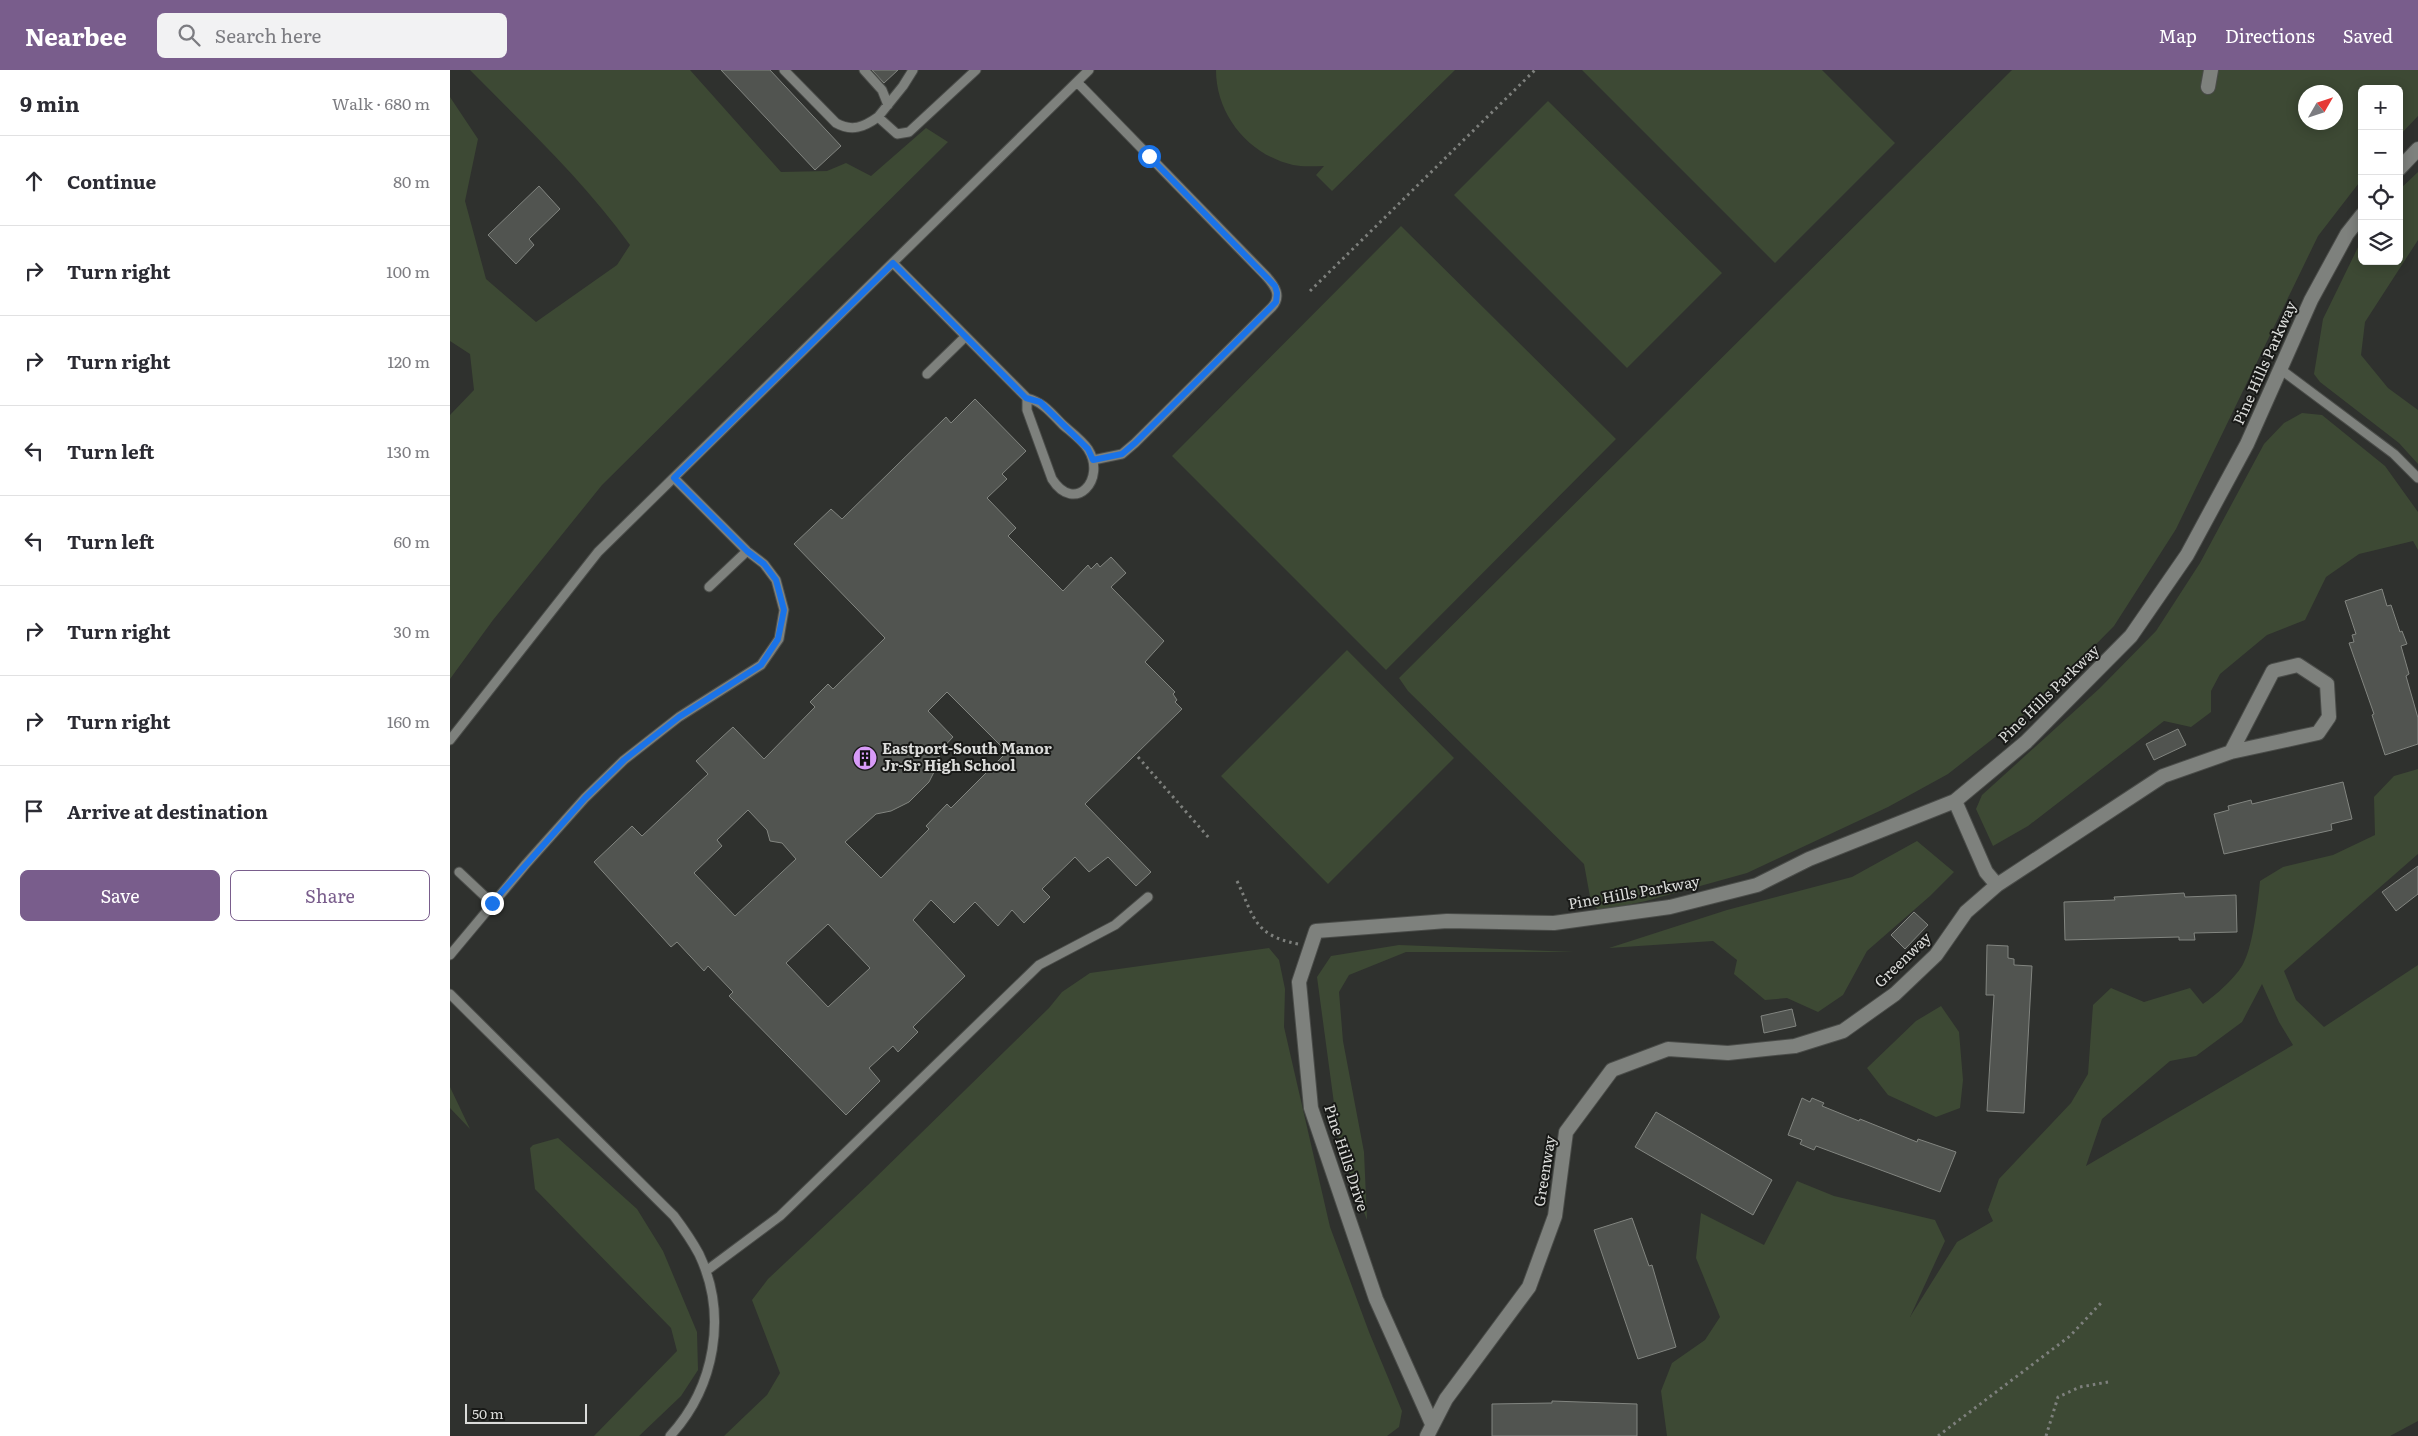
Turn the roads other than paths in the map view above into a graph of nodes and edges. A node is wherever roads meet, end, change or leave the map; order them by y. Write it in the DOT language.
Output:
graph roads {
  1 [pos="784,70"];
  2 [pos="864,70"];
  3 [pos="913,70"];
  4 [pos="976,70"];
  5 [pos="1089,70"];
  6 [pos="2211,70"];
  7 [pos="1077,82"];
  8 [pos="2208,87"];
  9 [pos="888,105"];
  10 [pos="878,117"];
  11 [pos="2418,149"];
  12 [pos="2403,165"];
  13 [pos="2358,220"];
  14 [pos="893,263"];
  15 [pos="965,337"];
  16 [pos="2280,369"];
  17 [pos="927,374"];
  18 [pos="1026,398"];
  19 [pos="1093,460"];
  20 [pos="674,478"];
  21 [pos="2418,478"];
  22 [pos="747,551"];
  23 [pos="709,587"];
  24 [pos="450,740"];
  25 [pos="2231,752"];
  26 [pos="1955,801"];
  27 [pos="459,872"];
  28 [pos="1997,885"];
  29 [pos="1148,897"];
  30 [pos="492,903"];
  31 [pos="1447,921"];
  32 [pos="450,955"];
  33 [pos="450,994"];
  34 [pos="706,1271"];
  35 [pos="1429,1430"];
  36 [pos="670,1436"];
  1 -- 10 [label="lane"];
  2 -- 9 [label="lane"];
  3 -- 9 [label="lane"];
  4 -- 10 [label="lane"];
  5 -- 7 [label="lane"];
  6 -- 8 [label="street"];
  7 -- 14 [label="lane"];
  7 -- 19 [label="lane"];
  9 -- 10 [label="lane"];
  11 -- 12 [label="street"];
  13 -- 16 [label="street, Pine Hills Parkway"];
  14 -- 15 [label="lane"];
  14 -- 20 [label="lane"];
  15 -- 17 [label="lane"];
  15 -- 18 [label="lane"];
  16 -- 21 [label="lane"];
  16 -- 26 [label="street, Pine Hills Parkway"];
  18 -- 19 [label="lane"];
  18 -- 19 [label="lane"];
  20 -- 22 [label="lane"];
  20 -- 24 [label="lane"];
  22 -- 23 [label="lane"];
  22 -- 30 [label="lane"];
  25 -- 25 [label="street, Greenway"];
  25 -- 28 [label="street, Greenway"];
  26 -- 28 [label="street"];
  26 -- 31 [label="street, Pine Hills Parkway"];
  27 -- 30 [label="lane"];
  28 -- 35 [label="street, Greenway"];
  29 -- 34 [label="lane"];
  30 -- 32 [label="lane"];
  31 -- 35 [label="street, Pine Hills Drive"];
  33 -- 34 [label="lane"];
  34 -- 36 [label="lane"];
}
